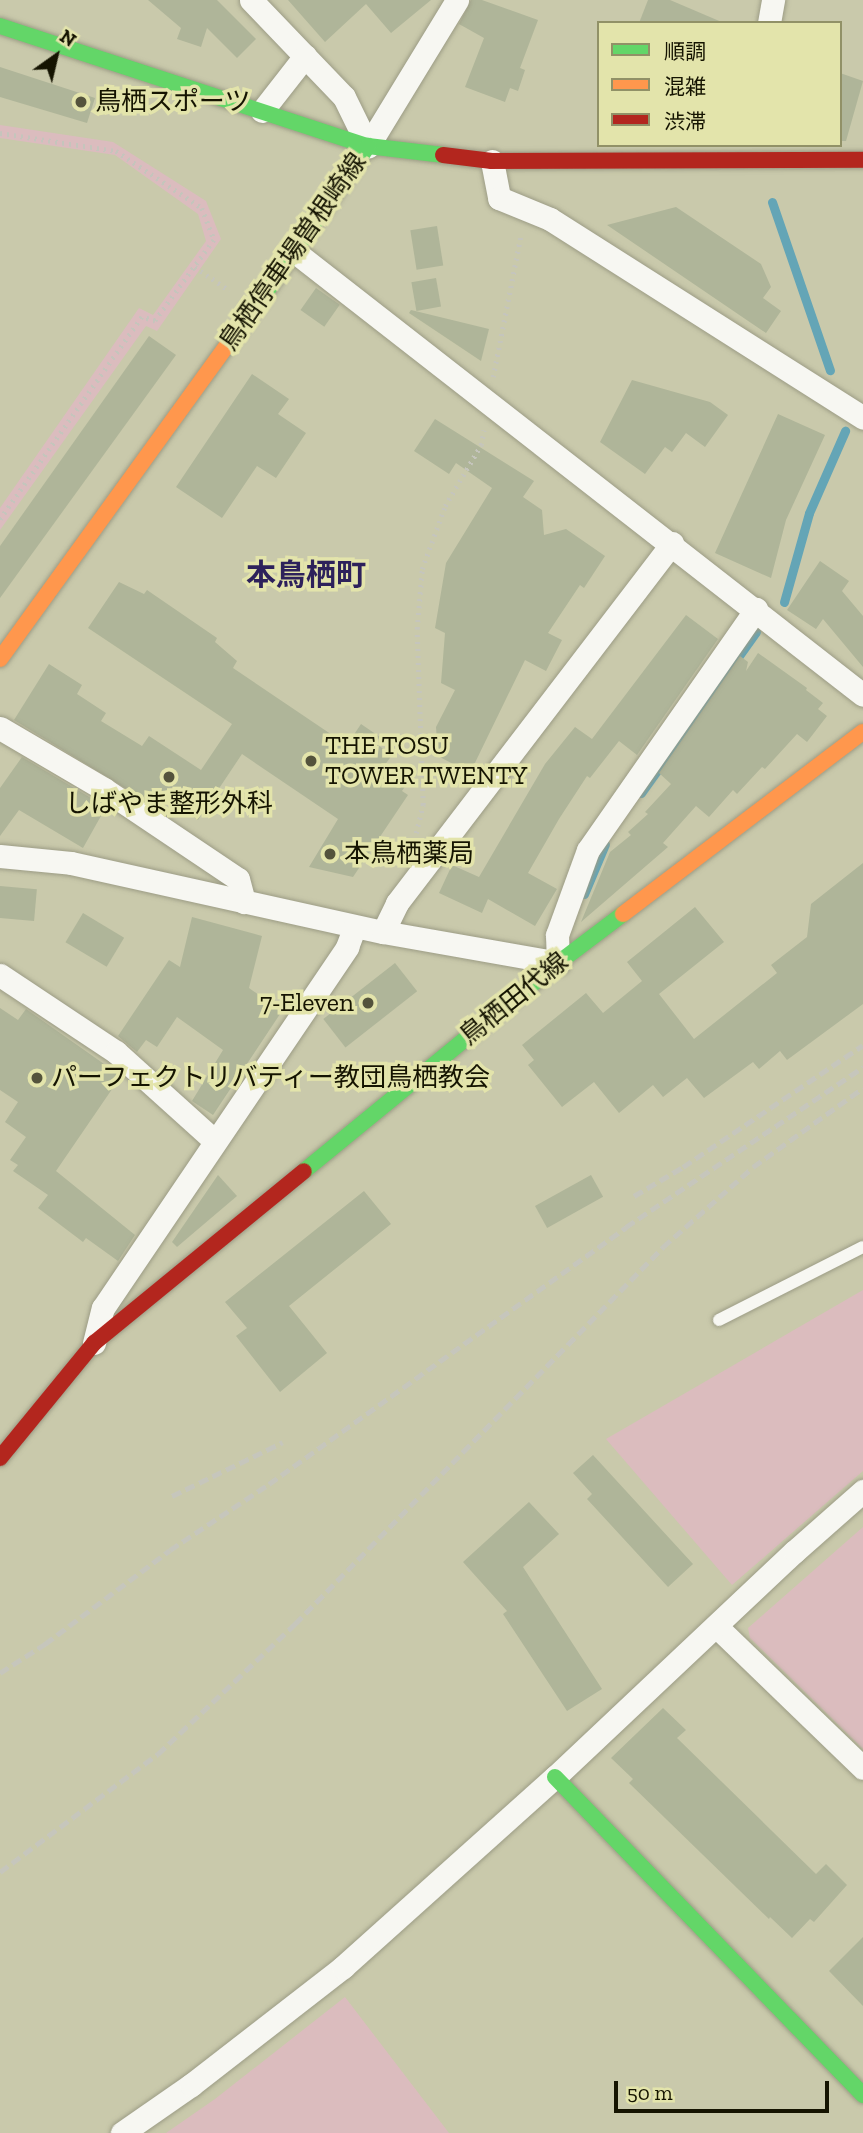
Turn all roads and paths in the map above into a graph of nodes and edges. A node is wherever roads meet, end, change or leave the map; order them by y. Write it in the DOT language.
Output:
graph roads {
  1 [pos="251,0"];
  2 [pos="457,0"];
  3 [pos="773,0"];
  4 [pos="769,21"];
  5 [pos="0,26"];
  6 [pos="305,56"];
  7 [pos="262,111"];
  8 [pos="0,133"];
  9 [pos="368,146"];
  10 [pos="738,153"];
  11 [pos="863,160"];
  12 [pos="492,161"];
  13 [pos="526,211"];
  14 [pos="295,252"];
  15 [pos="195,267"];
  16 [pos="237,295"];
  17 [pos="488,401"];
  18 [pos="863,418"];
  19 [pos="0,520"];
  20 [pos="672,543"];
  21 [pos="756,609"];
  22 [pos="0,659"];
  23 [pos="863,695"];
  24 [pos="0,728"];
  25 [pos="863,732"];
  26 [pos="0,856"];
  27 [pos="416,878"];
  28 [pos="244,902"];
  29 [pos="355,926"];
  30 [pos="383,932"];
  31 [pos="558,963"];
  32 [pos="0,975"];
  33 [pos="215,1141"];
  34 [pos="863,1247"];
  35 [pos="719,1320"];
  36 [pos="93,1343"];
  37 [pos="0,1458"];
  38 [pos="863,1491"];
  39 [pos="716,1626"];
  40 [pos="863,1769"];
  41 [pos="555,1777"];
  42 [pos="863,2095"];
  43 [pos="122,2133"];
  1 -- 6 [label="street"];
  2 -- 9 [label="street"];
  3 -- 4 [label="street"];
  5 -- 7 [label="main road"];
  6 -- 7 [label="street"];
  6 -- 9 [label="street"];
  7 -- 9 [label="main road"];
  8 -- 15 [label="path"];
  9 -- 12 [label="main road, 鳥栖停車場曽根崎線"];
  9 -- 14 [label="main road, 鳥栖停車場曽根崎線"];
  10 -- 11 [label="main road, 鳥栖停車場曽根崎線"];
  10 -- 12 [label="main road, 鳥栖停車場曽根崎線"];
  12 -- 13 [label="street"];
  13 -- 17 [label="path"];
  13 -- 18 [label="street"];
  14 -- 17 [label="street"];
  14 -- 22 [label="main road, 鳥栖停車場曽根崎線"];
  15 -- 16 [label="path"];
  15 -- 19 [label="path"];
  17 -- 20 [label="street"];
  17 -- 27 [label="path"];
  20 -- 21 [label="street"];
  20 -- 27 [label="street"];
  21 -- 23 [label="street"];
  21 -- 31 [label="street"];
  24 -- 28 [label="street"];
  25 -- 31 [label="main road, 鳥栖田代線"];
  26 -- 28 [label="street"];
  27 -- 30 [label="street"];
  28 -- 29 [label="street"];
  29 -- 30 [label="street"];
  29 -- 33 [label="street"];
  30 -- 31 [label="street"];
  31 -- 36 [label="main road, 鳥栖田代線"];
  32 -- 33 [label="street"];
  33 -- 36 [label="street"];
  34 -- 35 [label="lane"];
  36 -- 37 [label="main road, 鳥栖田代線"];
  38 -- 39 [label="street"];
  39 -- 40 [label="street"];
  39 -- 41 [label="street"];
  41 -- 42 [label="main road"];
  41 -- 43 [label="street"];
}
